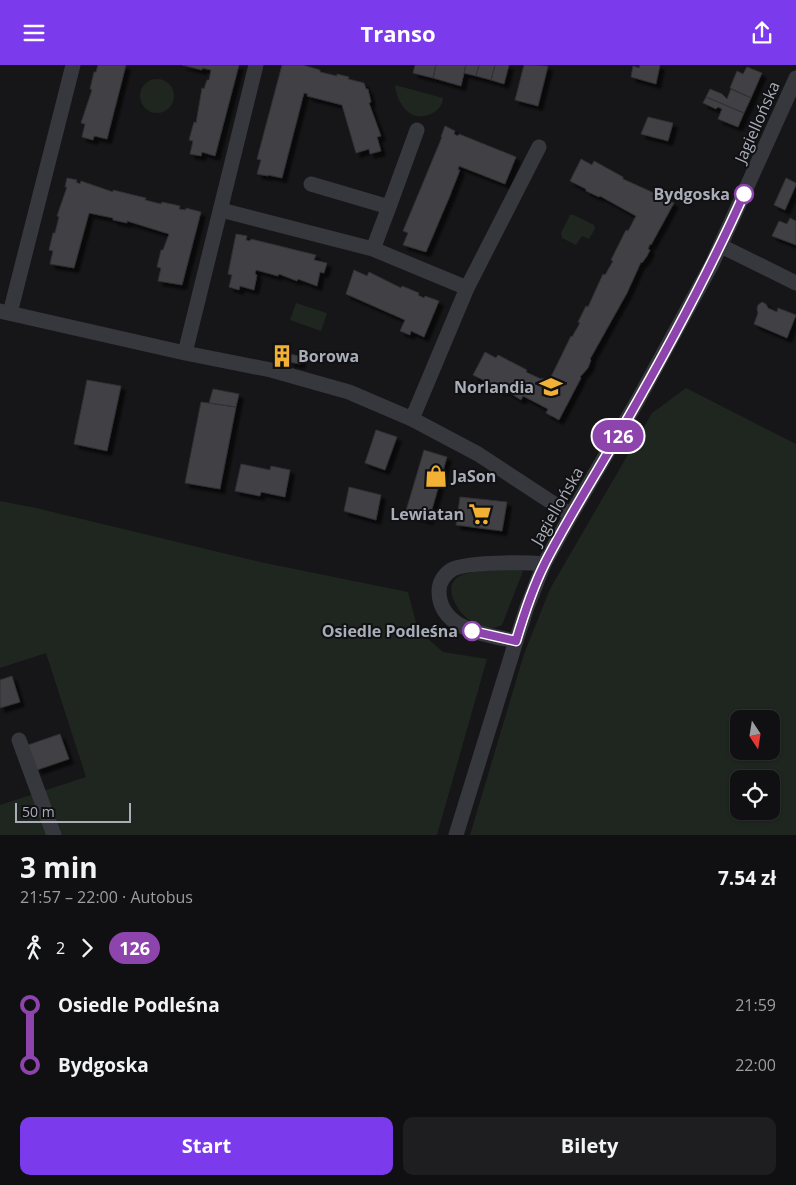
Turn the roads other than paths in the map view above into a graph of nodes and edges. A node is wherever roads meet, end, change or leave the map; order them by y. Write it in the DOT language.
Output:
graph roads {
  1 [pos="73,65"];
  2 [pos="256,65"];
  3 [pos="796,77"];
  4 [pos="417,130"];
  5 [pos="539,147"];
  6 [pos="311,184"];
  7 [pos="390,207"];
  8 [pos="220,210"];
  9 [pos="722,245"];
  10 [pos="373,249"];
  11 [pos="796,283"];
  12 [pos="467,288"];
  13 [pos="5,312"];
  14 [pos="185,353"];
  15 [pos="412,419"];
  16 [pos="571,515"];
  17 [pos="544,564"];
  18 [pos="516,641"];
  19 [pos="19,740"];
  20 [pos="54,835"];
  21 [pos="456,835"];
  1 -- 13 [label="street"];
  2 -- 8 [label="street"];
  3 -- 9 [label="street, Jagiellońska"];
  4 -- 7 [label="street"];
  5 -- 12 [label="street"];
  6 -- 7 [label="street"];
  7 -- 10 [label="street"];
  8 -- 10 [label="street"];
  8 -- 14 [label="street"];
  9 -- 11 [label="street"];
  9 -- 16 [label="street, Jagiellońska"];
  10 -- 12 [label="street"];
  12 -- 15 [label="street"];
  13 -- 14 [label="street"];
  14 -- 15 [label="street"];
  15 -- 16 [label="street"];
  16 -- 17 [label="street, Jagiellońska"];
  17 -- 18 [label="street, Jagiellońska"];
  17 -- 18 [label="street"];
  18 -- 21 [label="street, Jagiellońska"];
  19 -- 20 [label="street"];
}
